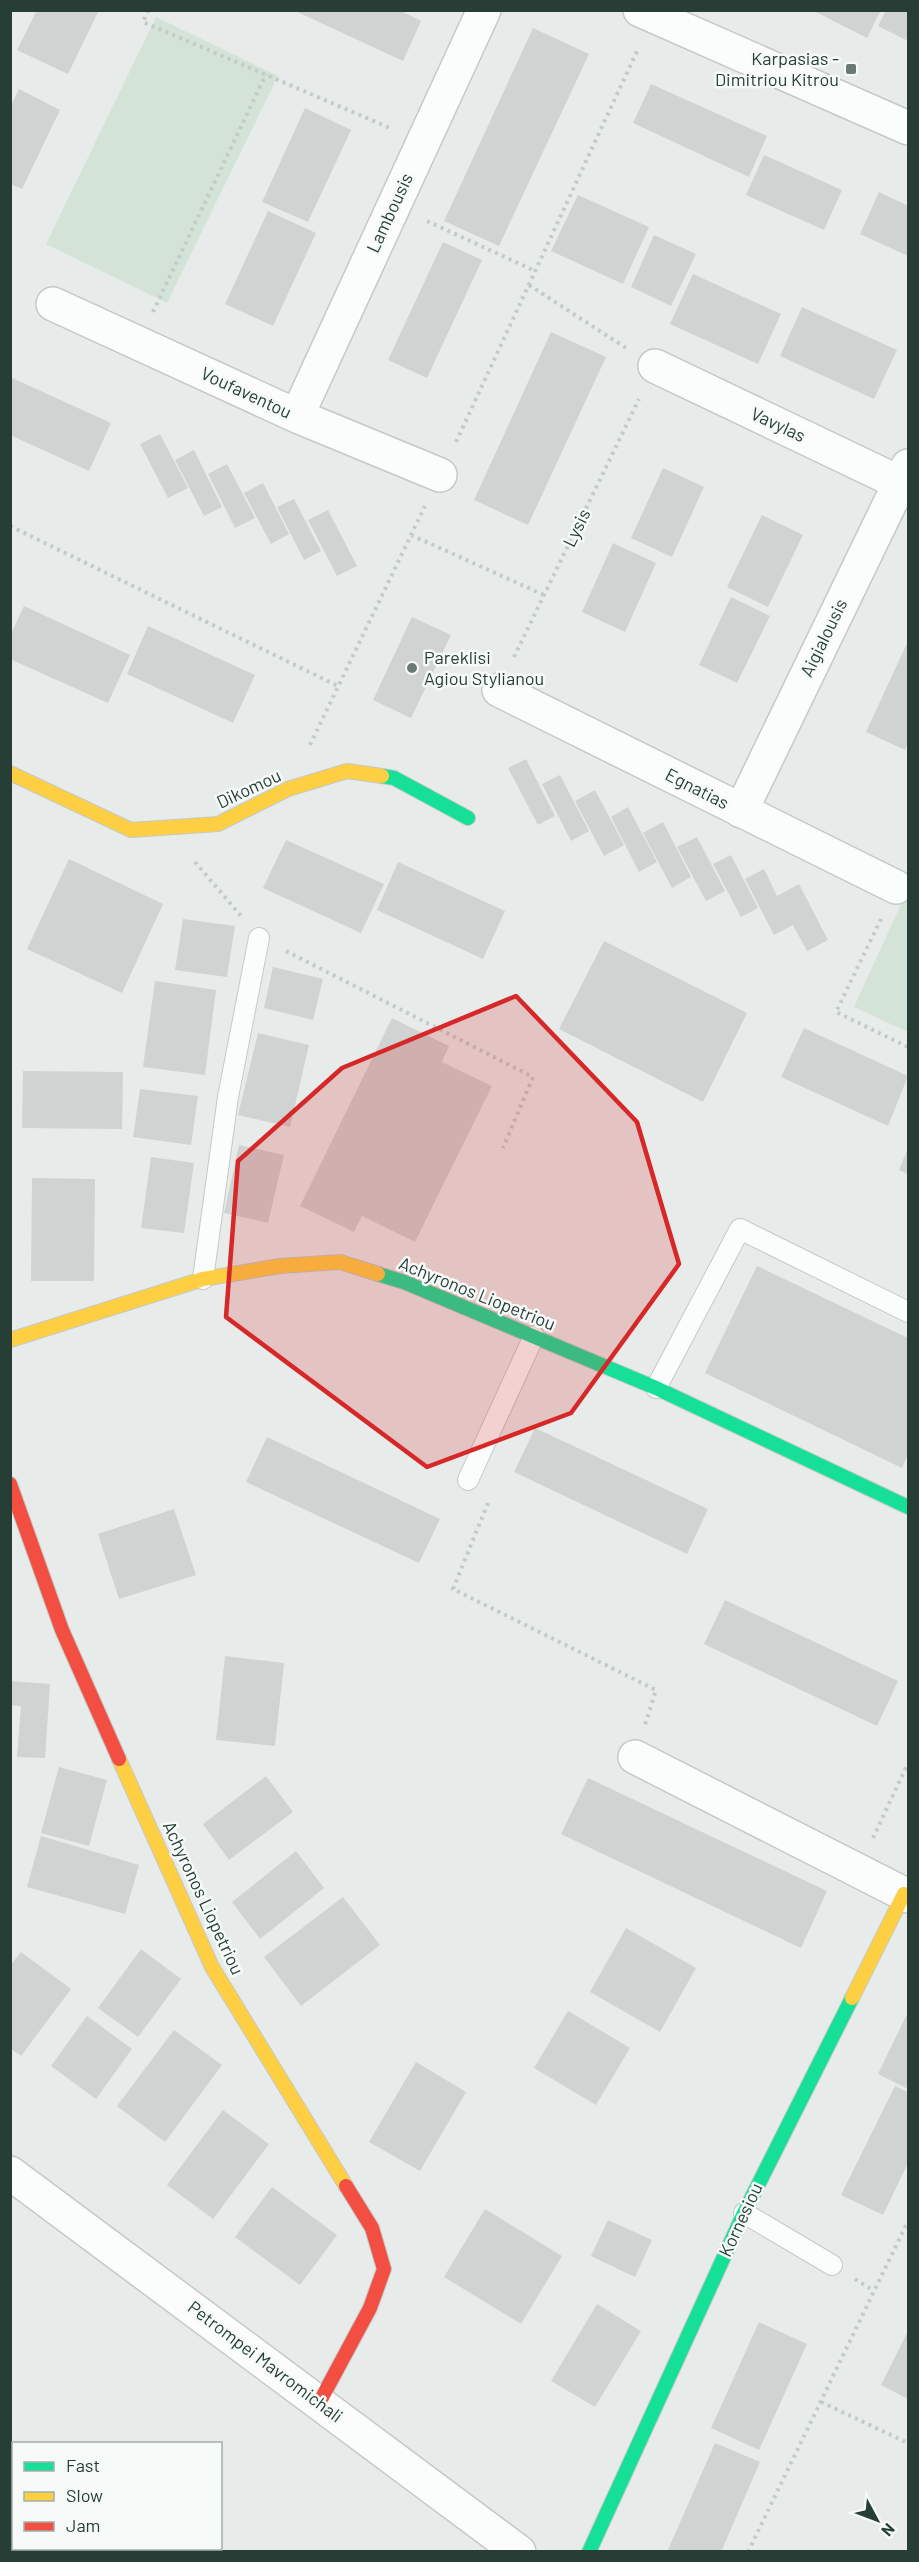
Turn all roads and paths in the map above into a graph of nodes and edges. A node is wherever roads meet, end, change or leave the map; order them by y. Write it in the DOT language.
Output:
graph roads {
  1 [pos="148,10"];
  2 [pos="484,10"];
  3 [pos="647,13"];
  4 [pos="266,74"];
  5 [pos="909,128"];
  6 [pos="423,142"];
  7 [pos="394,206"];
  8 [pos="535,270"];
  9 [pos="529,285"];
  10 [pos="53,304"];
  11 [pos="138,343"];
  12 [pos="655,366"];
  13 [pos="297,417"];
  14 [pos="904,474"];
  15 [pos="440,475"];
  16 [pos="10,526"];
  17 [pos="411,535"];
  18 [pos="544,595"];
  19 [pos="338,686"];
  20 [pos="499,690"];
  21 [pos="10,772"];
  22 [pos="288,789"];
  23 [pos="741,811"];
  24 [pos="468,818"];
  25 [pos="165,828"];
  26 [pos="896,887"];
  27 [pos="260,938"];
  28 [pos="909,1047"];
  29 [pos="503,1148"];
  30 [pos="203,1279"];
  31 [pos="909,1312"];
  32 [pos="534,1336"];
  33 [pos="10,1340"];
  34 [pos="656,1388"];
  35 [pos="468,1480"];
  36 [pos="10,1484"];
  37 [pos="909,1507"];
  38 [pos="635,1757"];
  39 [pos="909,1763"];
  40 [pos="858,1870"];
  41 [pos="906,1895"];
  42 [pos="10,2173"];
  43 [pos="744,2213"];
  44 [pos="909,2221"];
  45 [pos="832,2265"];
  46 [pos="319,2403"];
  47 [pos="821,2403"];
  48 [pos="909,2443"];
  49 [pos="519,2552"];
  50 [pos="589,2552"];
  51 [pos="748,2552"];
  1 -- 4 [label="path"];
  2 -- 6 [label="street, Lambousis"];
  3 -- 5 [label="street"];
  3 -- 8 [label="path"];
  4 -- 6 [label="path"];
  4 -- 11 [label="path"];
  6 -- 7 [label="street, Lambousis"];
  7 -- 8 [label="path"];
  7 -- 13 [label="street, Lambousis"];
  8 -- 9 [label="path"];
  9 -- 12 [label="path"];
  9 -- 15 [label="path"];
  10 -- 11 [label="street, Voufaventou"];
  11 -- 13 [label="street, Voufaventou"];
  12 -- 14 [label="street, Vavylas"];
  12 -- 18 [label="path, Lysis"];
  13 -- 15 [label="street, Voufaventou"];
  14 -- 23 [label="street, Aigialousis"];
  15 -- 17 [label="path"];
  16 -- 19 [label="path"];
  17 -- 18 [label="path"];
  17 -- 19 [label="path"];
  18 -- 20 [label="path, Lysis"];
  19 -- 22 [label="path"];
  20 -- 23 [label="street, Egnatias"];
  21 -- 25 [label="street, Dikomou"];
  22 -- 24 [label="street, Dikomou"];
  22 -- 25 [label="street, Dikomou"];
  23 -- 26 [label="street, Egnatias"];
  25 -- 27 [label="path"];
  26 -- 28 [label="path"];
  27 -- 29 [label="path"];
  27 -- 30 [label="lane"];
  30 -- 32 [label="street, Achyronos Liopetriou"];
  30 -- 33 [label="street, Achyronos Liopetriou"];
  31 -- 34 [label="lane"];
  32 -- 34 [label="street, Achyronos Liopetriou"];
  32 -- 35 [label="lane"];
  34 -- 37 [label="street, Achyronos Liopetriou"];
  35 -- 38 [label="path"];
  36 -- 46 [label="street, Achyronos Liopetriou"];
  38 -- 40 [label="street, Kornesiou"];
  39 -- 40 [label="path"];
  40 -- 41 [label="street, Kornesiou"];
  41 -- 43 [label="street, Kornesiou"];
  42 -- 46 [label="street, Petrompei Mavromichali"];
  43 -- 45 [label="lane"];
  43 -- 50 [label="street, Kornesiou"];
  44 -- 47 [label="path"];
  46 -- 49 [label="street, Petrompei Mavromichali"];
  47 -- 48 [label="path"];
  47 -- 51 [label="path"];
}
